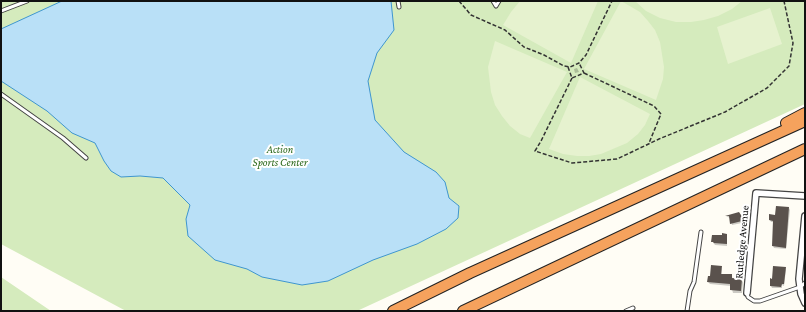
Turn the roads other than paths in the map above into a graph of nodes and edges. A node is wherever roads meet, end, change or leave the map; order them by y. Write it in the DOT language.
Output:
graph roads {
  1 [pos="27,1"];
  2 [pos="398,1"];
  3 [pos="493,1"];
  4 [pos="499,1"];
  5 [pos="399,7"];
  6 [pos="1,11"];
  7 [pos="1,94"];
  8 [pos="805,112"];
  9 [pos="805,121"];
  10 [pos="805,149"];
  11 [pos="86,158"];
  12 [pos="716,161"];
  13 [pos="805,196"];
  14 [pos="805,216"];
  15 [pos="701,232"];
  16 [pos="802,285"];
  17 [pos="747,293"];
  18 [pos="805,303"];
  19 [pos="633,308"];
  20 [pos="393,311"];
  21 [pos="463,311"];
  22 [pos="626,311"];
  23 [pos="687,311"];
  1 -- 6 [label="lane"];
  2 -- 5 [label="lane"];
  3 -- 4 [label="lane"];
  7 -- 11 [label="lane"];
  8 -- 12 [label="highway"];
  9 -- 12 [label="highway"];
  10 -- 21 [label="highway"];
  12 -- 20 [label="highway"];
  13 -- 17 [label="street, Rutledge Avenue"];
  14 -- 16 [label="street"];
  15 -- 23 [label="lane"];
  16 -- 17 [label="lane"];
  16 -- 18 [label="street"];
  19 -- 22 [label="lane"];
}
